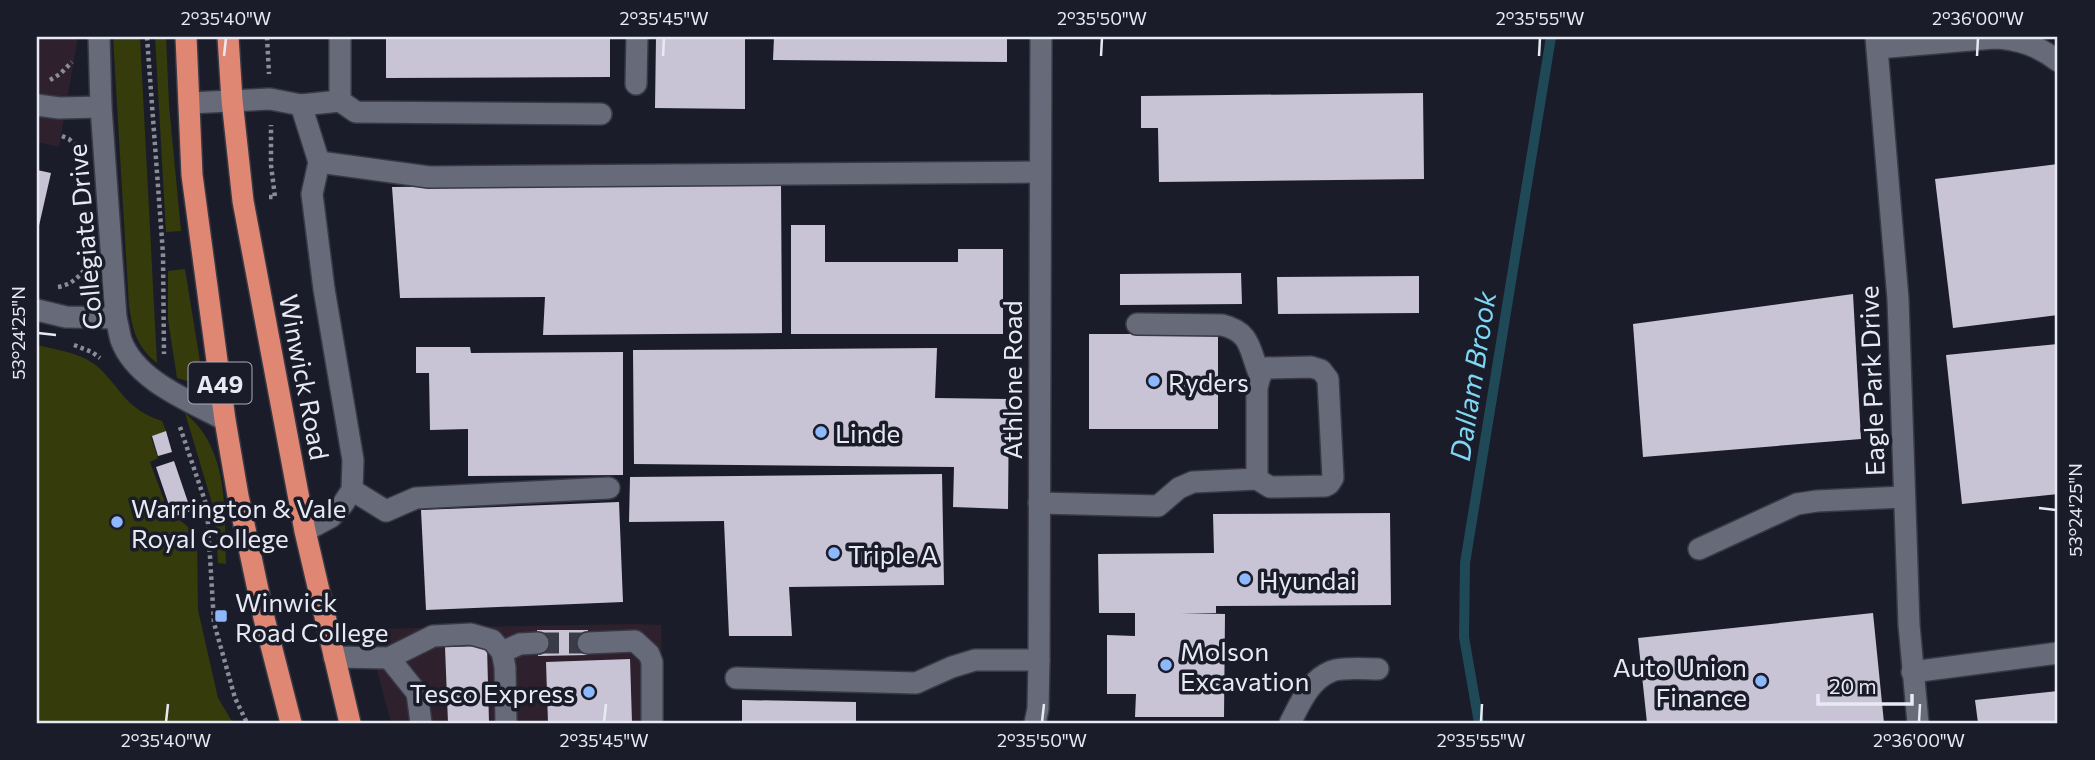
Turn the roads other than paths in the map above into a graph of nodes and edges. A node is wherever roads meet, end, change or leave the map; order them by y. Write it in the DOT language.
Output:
graph roads {
  1 [pos="99,37"];
  2 [pos="186,37"];
  3 [pos="228,37"];
  4 [pos="340,37"];
  5 [pos="637,37"];
  6 [pos="1041,37"];
  7 [pos="1877,42"];
  8 [pos="2058,61"];
  9 [pos="636,84"];
  10 [pos="232,100"];
  11 [pos="340,102"];
  12 [pos="189,103"];
  13 [pos="37,104"];
  14 [pos="301,105"];
  15 [pos="101,107"];
  16 [pos="601,114"];
  17 [pos="319,162"];
  18 [pos="1040,172"];
  19 [pos="37,310"];
  20 [pos="116,318"];
  21 [pos="1137,324"];
  22 [pos="1260,376"];
  23 [pos="225,420"];
  24 [pos="1257,479"];
  25 [pos="608,488"];
  26 [pos="352,490"];
  27 [pos="1903,497"];
  28 [pos="1039,503"];
  29 [pos="305,531"];
  30 [pos="1699,549"];
  31 [pos="538,643"];
  32 [pos="588,643"];
  33 [pos="502,652"];
  34 [pos="2058,653"];
  35 [pos="334,657"];
  36 [pos="389,658"];
  37 [pos="1039,660"];
  38 [pos="1378,669"];
  39 [pos="1912,672"];
  40 [pos="736,678"];
  41 [pos="291,723"];
  42 [pos="350,723"];
  43 [pos="421,723"];
  44 [pos="506,723"];
  45 [pos="652,723"];
  46 [pos="1035,723"];
  47 [pos="1290,723"];
  48 [pos="1918,723"];
  1 -- 15 [label="street, Collegiate Drive"];
  2 -- 12 [label="highway, A49"];
  3 -- 10 [label="highway, Winwick Road / A49"];
  4 -- 11 [label="street"];
  5 -- 9 [label="street"];
  6 -- 18 [label="street, Athlone Road"];
  7 -- 8 [label="street"];
  7 -- 27 [label="street, Eagle Park Drive"];
  10 -- 12 [label="street"];
  10 -- 14 [label="street"];
  10 -- 29 [label="highway, Winwick Road / A49"];
  11 -- 14 [label="street"];
  11 -- 16 [label="street"];
  12 -- 23 [label="highway, A49"];
  13 -- 15 [label="street"];
  14 -- 17 [label="street"];
  15 -- 20 [label="street, Collegiate Drive"];
  17 -- 18 [label="street"];
  17 -- 26 [label="street"];
  18 -- 28 [label="street, Athlone Road"];
  19 -- 20 [label="street"];
  20 -- 23 [label="street, Collegiate Drive"];
  21 -- 22 [label="street"];
  22 -- 24 [label="street"];
  22 -- 24 [label="street"];
  23 -- 41 [label="highway, A49"];
  24 -- 28 [label="street"];
  25 -- 26 [label="street"];
  26 -- 29 [label="street"];
  27 -- 30 [label="street"];
  27 -- 39 [label="street, Eagle Park Drive"];
  28 -- 37 [label="street, Athlone Road"];
  29 -- 35 [label="highway, Winwick Road / A49"];
  31 -- 33 [label="street"];
  32 -- 45 [label="street"];
  33 -- 36 [label="street"];
  33 -- 44 [label="street"];
  34 -- 39 [label="street"];
  35 -- 36 [label="street"];
  35 -- 42 [label="highway, Winwick Road / A49"];
  36 -- 43 [label="street"];
  37 -- 40 [label="street"];
  37 -- 46 [label="street, Athlone Road"];
  38 -- 47 [label="street"];
  39 -- 48 [label="street, Eagle Park Drive"];
}
